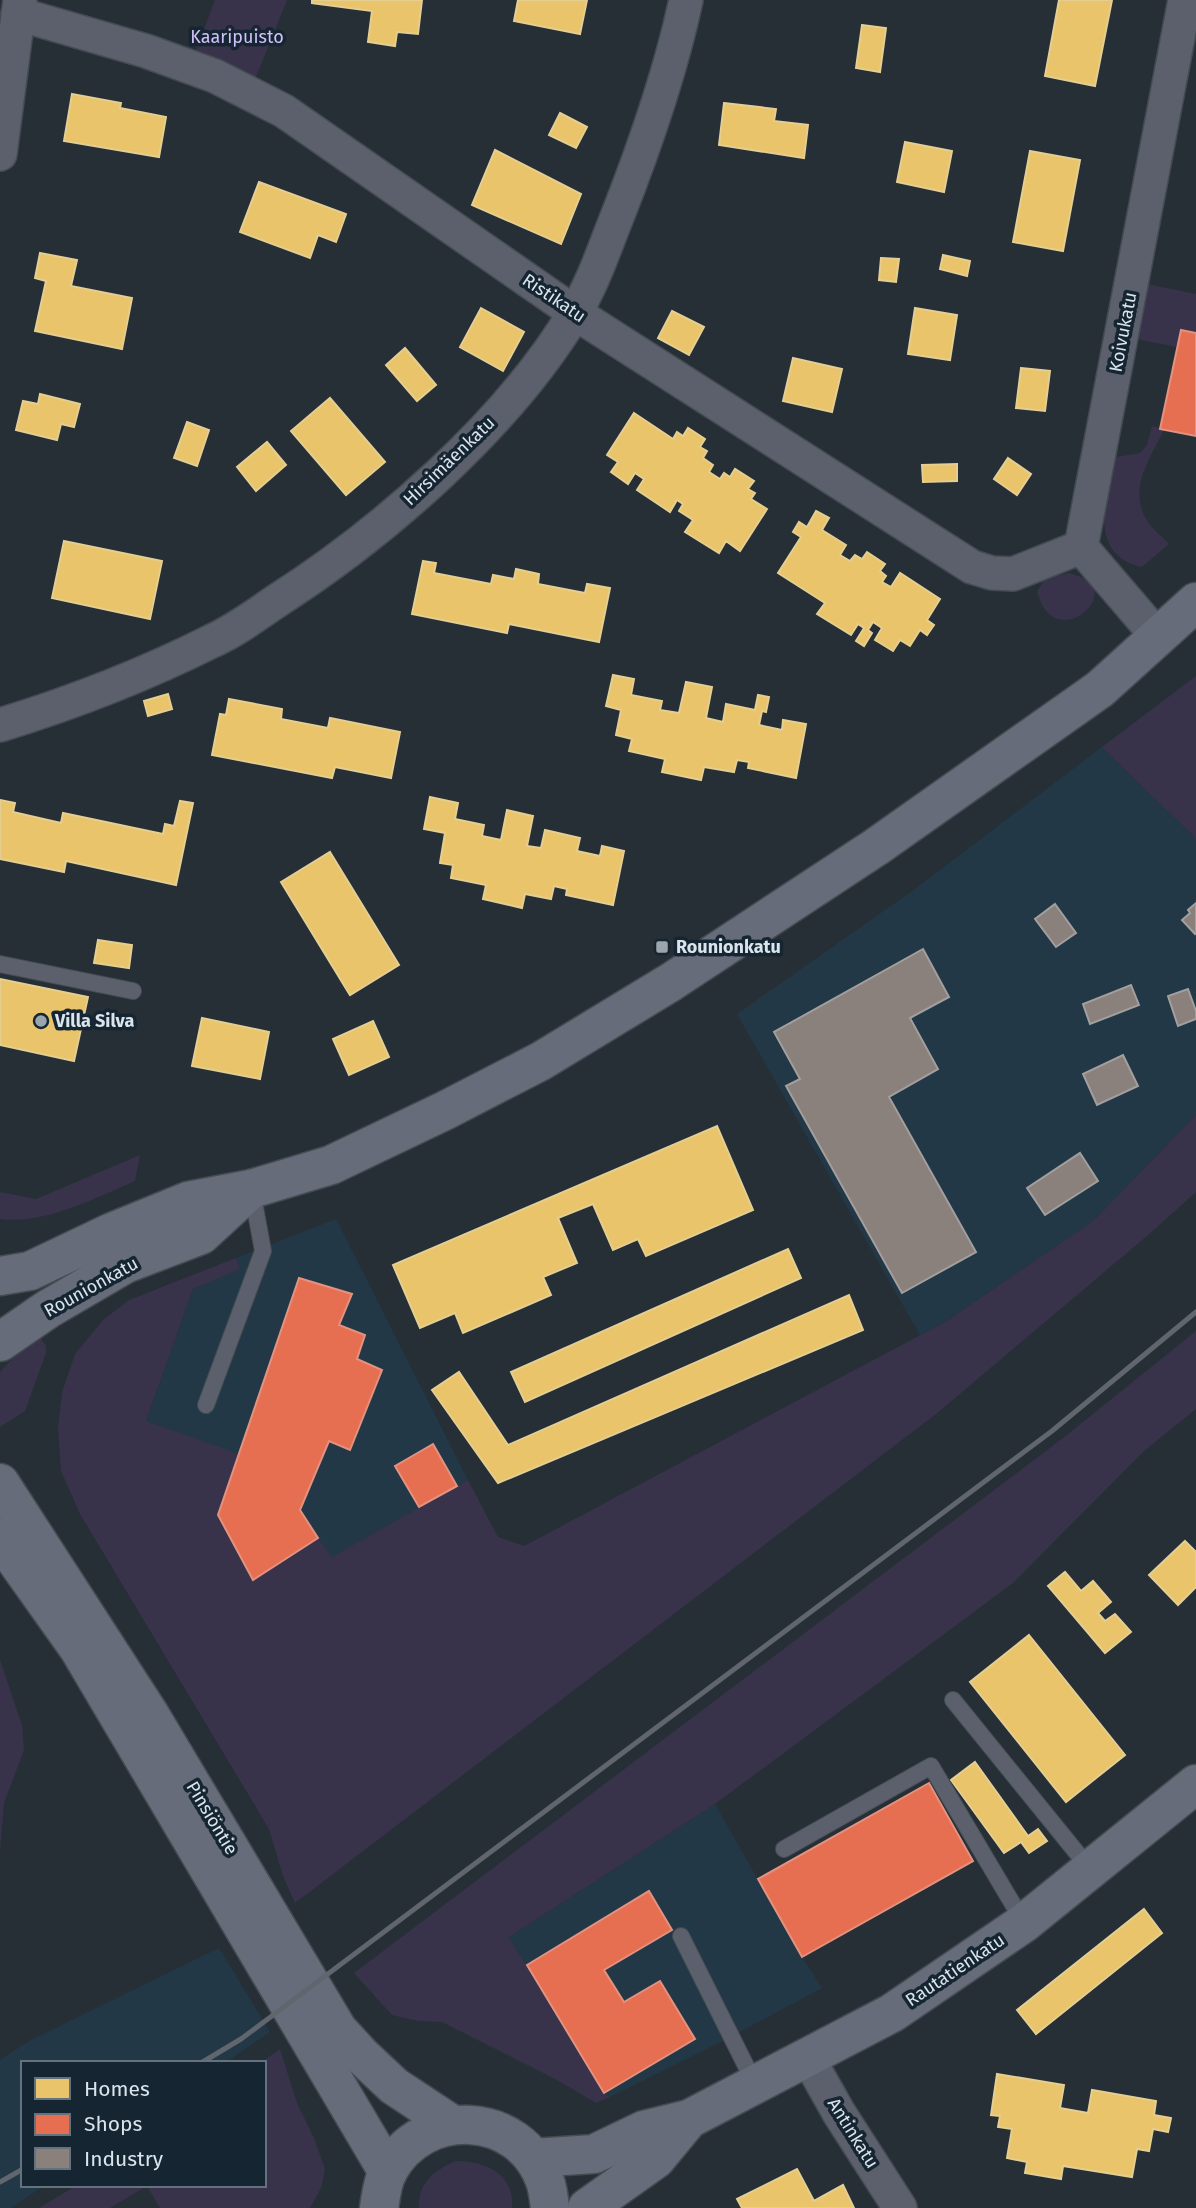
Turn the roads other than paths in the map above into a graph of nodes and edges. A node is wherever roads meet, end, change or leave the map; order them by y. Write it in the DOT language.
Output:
graph roads {
  1 [pos="686,0"];
  2 [pos="1185,0"];
  3 [pos="19,7"];
  4 [pos="0,154"];
  5 [pos="575,313"];
  6 [pos="1081,547"];
  7 [pos="1196,602"];
  8 [pos="1158,637"];
  9 [pos="0,725"];
  10 [pos="0,964"];
  11 [pos="133,991"];
  12 [pos="251,1189"];
  13 [pos="0,1276"];
  14 [pos="0,1342"];
  15 [pos="206,1405"];
  16 [pos="0,1483"];
  17 [pos="0,1538"];
  18 [pos="953,1700"];
  19 [pos="1196,1784"];
  20 [pos="784,1849"];
  21 [pos="1091,1870"];
  22 [pos="1024,1923"];
  23 [pos="681,1936"];
  24 [pos="808,2058"];
  25 [pos="755,2084"];
  26 [pos="689,2119"];
  27 [pos="453,2125"];
  28 [pos="533,2158"];
  29 [pos="388,2172"];
  30 [pos="379,2208"];
  31 [pos="550,2208"];
  32 [pos="587,2208"];
  33 [pos="901,2208"];
  1 -- 5 [label="street, Hirsimäenkatu"];
  2 -- 6 [label="street, Koivukatu"];
  3 -- 4 [label="street"];
  3 -- 5 [label="street, Ristikatu"];
  5 -- 6 [label="street, Ristikatu"];
  5 -- 9 [label="street, Hirsimäenkatu"];
  6 -- 8 [label="street"];
  7 -- 8 [label="main road, Rounionkatu"];
  8 -- 12 [label="main road, Rounionkatu"];
  10 -- 11 [label="lane"];
  12 -- 13 [label="main road, Rounionkatu"];
  12 -- 14 [label="main road, Rounionkatu"];
  12 -- 15 [label="lane"];
  16 -- 27 [label="main road, Pinsiöntie"];
  17 -- 29 [label="main road, Pinsiöntie"];
  18 -- 21 [label="lane"];
  19 -- 21 [label="main road, Rautatienkatu"];
  20 -- 22 [label="lane"];
  21 -- 22 [label="main road, Rautatienkatu"];
  22 -- 24 [label="main road, Rautatienkatu"];
  23 -- 25 [label="lane"];
  24 -- 25 [label="main road, Rautatienkatu"];
  24 -- 33 [label="street, Antinkatu"];
  25 -- 26 [label="main road, Rautatienkatu"];
  26 -- 28 [label="main road, Rautatienkatu"];
  26 -- 32 [label="main road, Rautatienkatu"];
  27 -- 28 [label="main road"];
  27 -- 29 [label="main road"];
  28 -- 31 [label="main road"];
  29 -- 30 [label="main road"];
}
